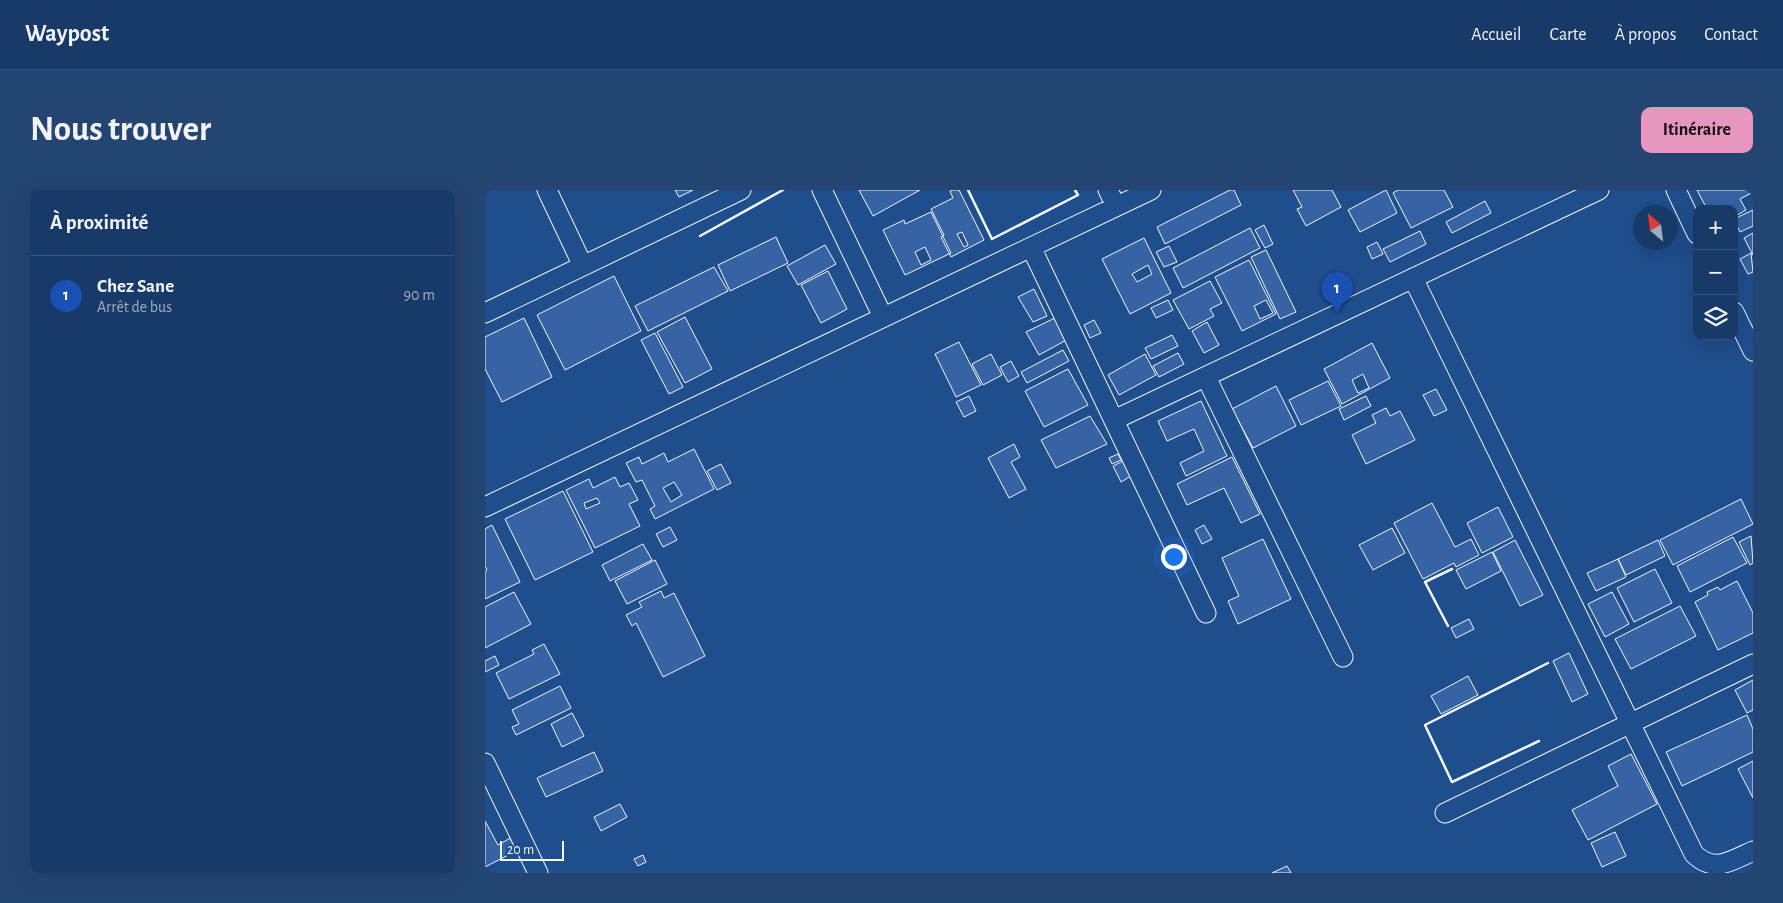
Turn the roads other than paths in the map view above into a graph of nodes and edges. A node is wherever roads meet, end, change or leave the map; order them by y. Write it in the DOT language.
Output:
graph roads {
  1 [pos="547,190"];
  2 [pos="741,190"];
  3 [pos="822,190"];
  4 [pos="1151,190"];
  5 [pos="1599,190"];
  6 [pos="1676,190"];
  7 [pos="1112,198"];
  8 [pos="1693,226"];
  9 [pos="1031,247"];
  10 [pos="583,266"];
  11 [pos="1413,278"];
  12 [pos="485,313"];
  13 [pos="883,318"];
  14 [pos="1738,320"];
  15 [pos="1753,351"];
  16 [pos="1206,377"];
  17 [pos="1115,420"];
  18 [pos="485,507"];
  19 [pos="1206,613"];
  20 [pos="1343,657"];
  21 [pos="1753,664"];
  22 [pos="1630,723"];
  23 [pos="485,763"];
  24 [pos="1445,813"];
  25 [pos="1753,851"];
  26 [pos="538,873"];
  1 -- 10 [label="street"];
  2 -- 10 [label="street"];
  3 -- 13 [label="street"];
  4 -- 7 [label="street"];
  5 -- 11 [label="street"];
  6 -- 8 [label="street"];
  7 -- 9 [label="street"];
  9 -- 13 [label="street"];
  9 -- 17 [label="street"];
  10 -- 12 [label="street"];
  11 -- 16 [label="street"];
  11 -- 22 [label="street"];
  13 -- 18 [label="street"];
  14 -- 15 [label="street"];
  16 -- 17 [label="street"];
  16 -- 20 [label="street"];
  17 -- 19 [label="street"];
  21 -- 22 [label="street"];
  22 -- 24 [label="street"];
  22 -- 25 [label="street"];
  23 -- 26 [label="street"];
}
